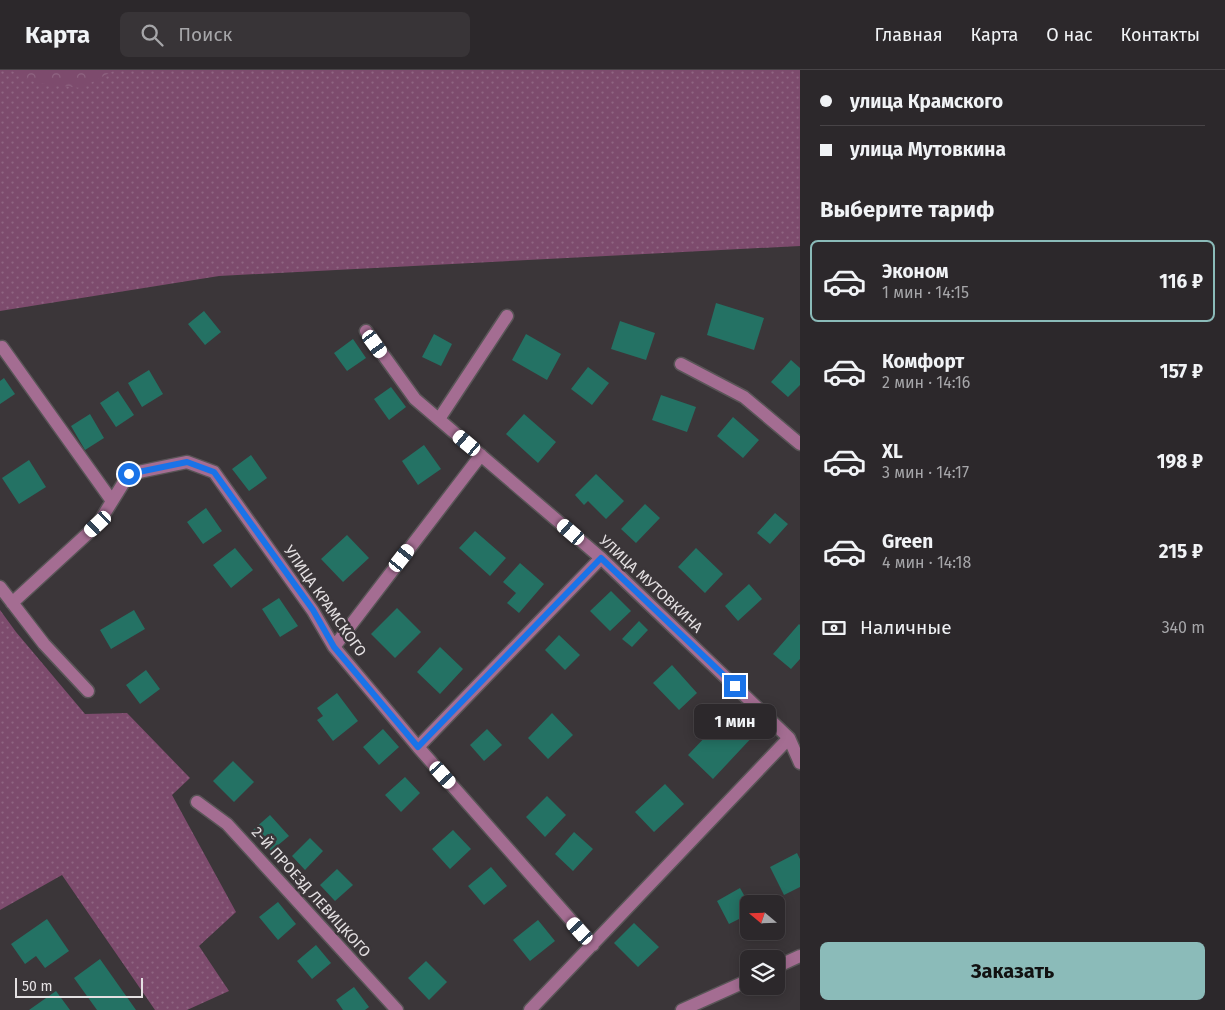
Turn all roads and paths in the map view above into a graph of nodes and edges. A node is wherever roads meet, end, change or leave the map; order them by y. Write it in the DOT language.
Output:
graph roads {
  1 [pos="507,316"];
  2 [pos="366,331"];
  3 [pos="2,348"];
  4 [pos="681,364"];
  5 [pos="439,419"];
  6 [pos="800,444"];
  7 [pos="482,455"];
  8 [pos="112,501"];
  9 [pos="601,558"];
  10 [pos="0,587"];
  11 [pos="12,603"];
  12 [pos="334,647"];
  13 [pos="88,691"];
  14 [pos="789,738"];
  15 [pos="418,747"];
  16 [pos="800,763"];
  17 [pos="197,802"];
  18 [pos="593,945"];
  19 [pos="800,956"];
  20 [pos="785,963"];
  21 [pos="740,984"];
  22 [pos="397,1010"];
  23 [pos="530,1010"];
  24 [pos="682,1010"];
  1 -- 5 [label="street"];
  2 -- 5 [label="street, УЛИЦА МУТОВКИНА"];
  3 -- 8 [label="street"];
  4 -- 6 [label="street"];
  5 -- 7 [label="street, УЛИЦА МУТОВКИНА"];
  7 -- 9 [label="street, УЛИЦА МУТОВКИНА"];
  7 -- 12 [label="street"];
  8 -- 11 [label="street"];
  8 -- 12 [label="street, УЛИЦА КРАМСКОГО"];
  9 -- 14 [label="street, УЛИЦА МУТОВКИНА"];
  9 -- 15 [label="street"];
  10 -- 11 [label="street"];
  11 -- 13 [label="street"];
  12 -- 15 [label="street, УЛИЦА КРАМСКОГО"];
  14 -- 16 [label="street, УЛИЦА МУТОВКИНА"];
  14 -- 18 [label="street"];
  15 -- 18 [label="street, УЛИЦА КРАМСКОГО"];
  17 -- 22 [label="street, 2-Й ПРОЕЗД ЛЕВИЦКОГО"];
  18 -- 23 [label="street"];
  19 -- 20 [label="street"];
  21 -- 24 [label="street"];
}
